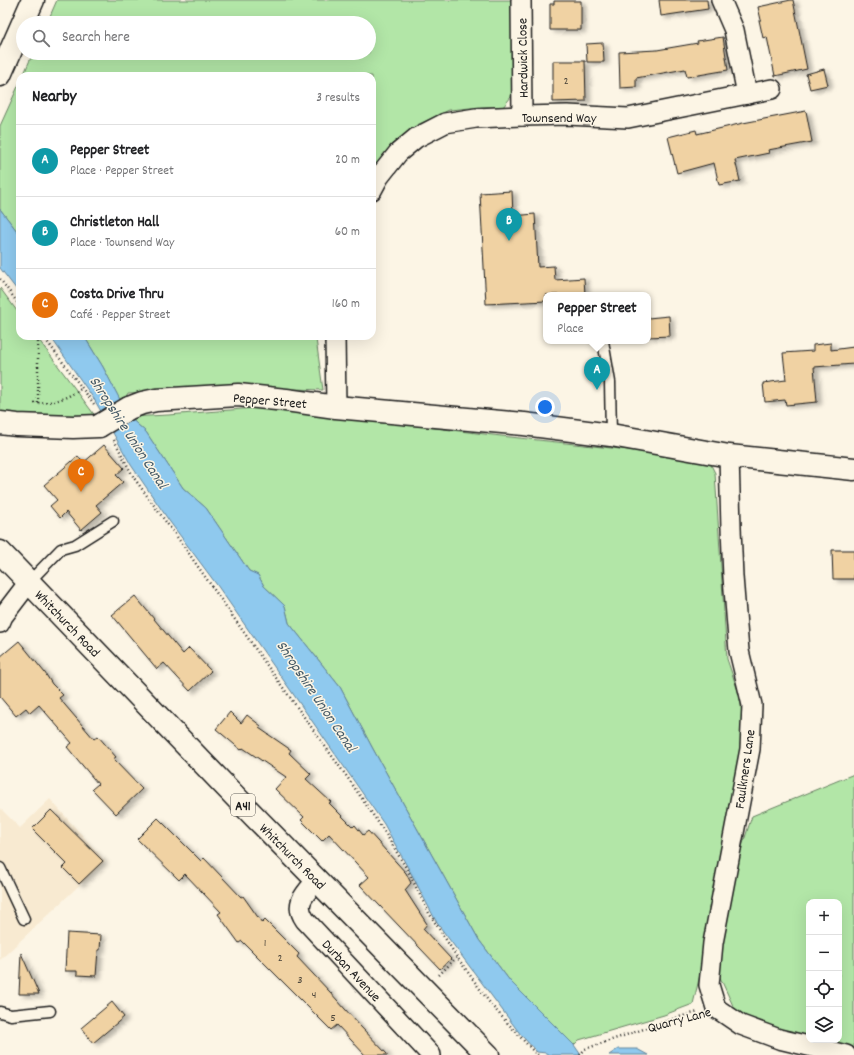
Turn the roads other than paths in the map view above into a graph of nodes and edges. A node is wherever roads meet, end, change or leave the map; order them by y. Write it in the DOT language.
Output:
graph roads {
  1 [pos="33,0"];
  2 [pos="521,0"];
  3 [pos="721,0"];
  4 [pos="26,16"];
  5 [pos="16,39"];
  6 [pos="0,75"];
  7 [pos="772,89"];
  8 [pos="747,94"];
  9 [pos="522,116"];
  10 [pos="376,181"];
  11 [pos="335,340"];
  12 [pos="604,344"];
  13 [pos="336,407"];
  14 [pos="0,423"];
  15 [pos="611,435"];
  16 [pos="729,456"];
  17 [pos="854,469"];
  18 [pos="113,521"];
  19 [pos="0,552"];
  20 [pos="29,582"];
  21 [pos="0,623"];
  22 [pos="0,868"];
  23 [pos="317,880"];
  24 [pos="24,919"];
  25 [pos="716,1008"];
  26 [pos="50,1011"];
  27 [pos="0,1012"];
  28 [pos="432,1055"];
  29 [pos="488,1055"];
  30 [pos="846,1055"];
  1 -- 4 [label="main road"];
  2 -- 9 [label="street, Hardwick Close"];
  3 -- 8 [label="street"];
  5 -- 6 [label="main road"];
  7 -- 8 [label="street, Townsend Way"];
  8 -- 9 [label="street, Townsend Way"];
  9 -- 10 [label="street, Townsend Way"];
  11 -- 13 [label="street"];
  12 -- 15 [label="lane"];
  13 -- 14 [label="main road, Pepper Street, bridge"];
  13 -- 15 [label="main road, Pepper Street"];
  15 -- 16 [label="main road, Pepper Street"];
  16 -- 17 [label="main road, Pepper Street"];
  16 -- 25 [label="street, Faulkners Lane"];
  18 -- 20 [label="lane"];
  19 -- 20 [label="main road, Whitchurch Road / A41"];
  20 -- 21 [label="street"];
  20 -- 23 [label="main road, Whitchurch Road / A41"];
  22 -- 24 [label="lane"];
  23 -- 28 [label="street, Durban Avenue"];
  23 -- 29 [label="main road, Whitchurch Road / A41"];
  25 -- 30 [label="street, Quarry Lane"];
  26 -- 27 [label="lane"];
}
